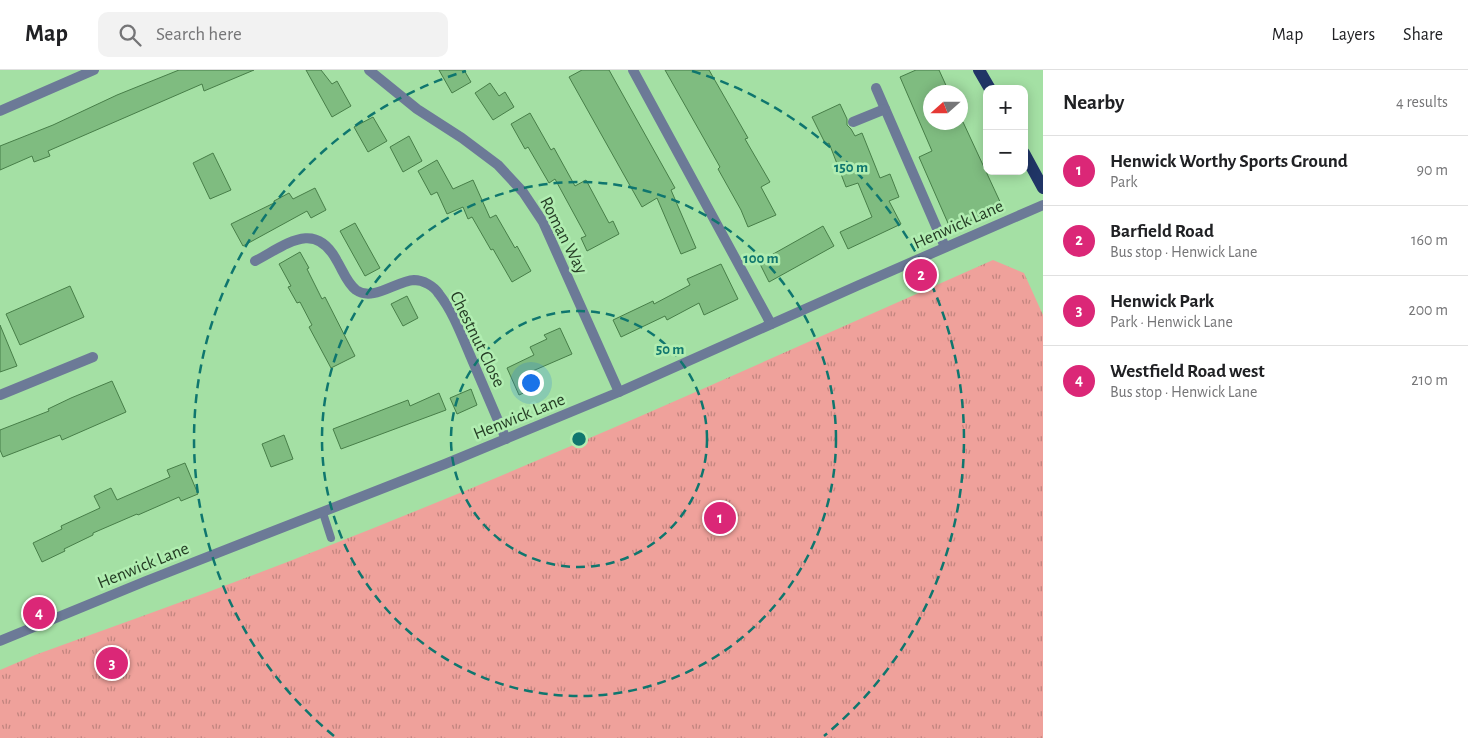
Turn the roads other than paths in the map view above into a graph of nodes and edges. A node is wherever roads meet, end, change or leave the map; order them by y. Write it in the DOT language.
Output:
graph roads {
  1 [pos="94,70"];
  2 [pos="369,70"];
  3 [pos="633,70"];
  4 [pos="980,70"];
  5 [pos="988,85"];
  6 [pos="876,88"];
  7 [pos="885,109"];
  8 [pos="0,111"];
  9 [pos="853,122"];
  10 [pos="1028,160"];
  11 [pos="1043,188"];
  12 [pos="1043,205"];
  13 [pos="945,247"];
  14 [pos="255,261"];
  15 [pos="771,324"];
  16 [pos="93,357"];
  17 [pos="619,392"];
  18 [pos="0,395"];
  19 [pos="506,439"];
  20 [pos="324,513"];
  21 [pos="331,538"];
  22 [pos="0,641"];
  1 -- 8 [label="street"];
  2 -- 17 [label="street, Roman Way"];
  3 -- 15 [label="street"];
  4 -- 5 [label="main road"];
  6 -- 7 [label="street"];
  7 -- 9 [label="street"];
  7 -- 13 [label="street"];
  10 -- 11 [label="main road"];
  12 -- 13 [label="street, Henwick Lane"];
  13 -- 15 [label="street, Henwick Lane"];
  14 -- 19 [label="street, Chestnut Close"];
  15 -- 17 [label="street, Henwick Lane"];
  16 -- 18 [label="street"];
  17 -- 19 [label="street, Henwick Lane"];
  19 -- 20 [label="street, Henwick Lane"];
  20 -- 21 [label="lane"];
  20 -- 22 [label="street, Henwick Lane"];
}
